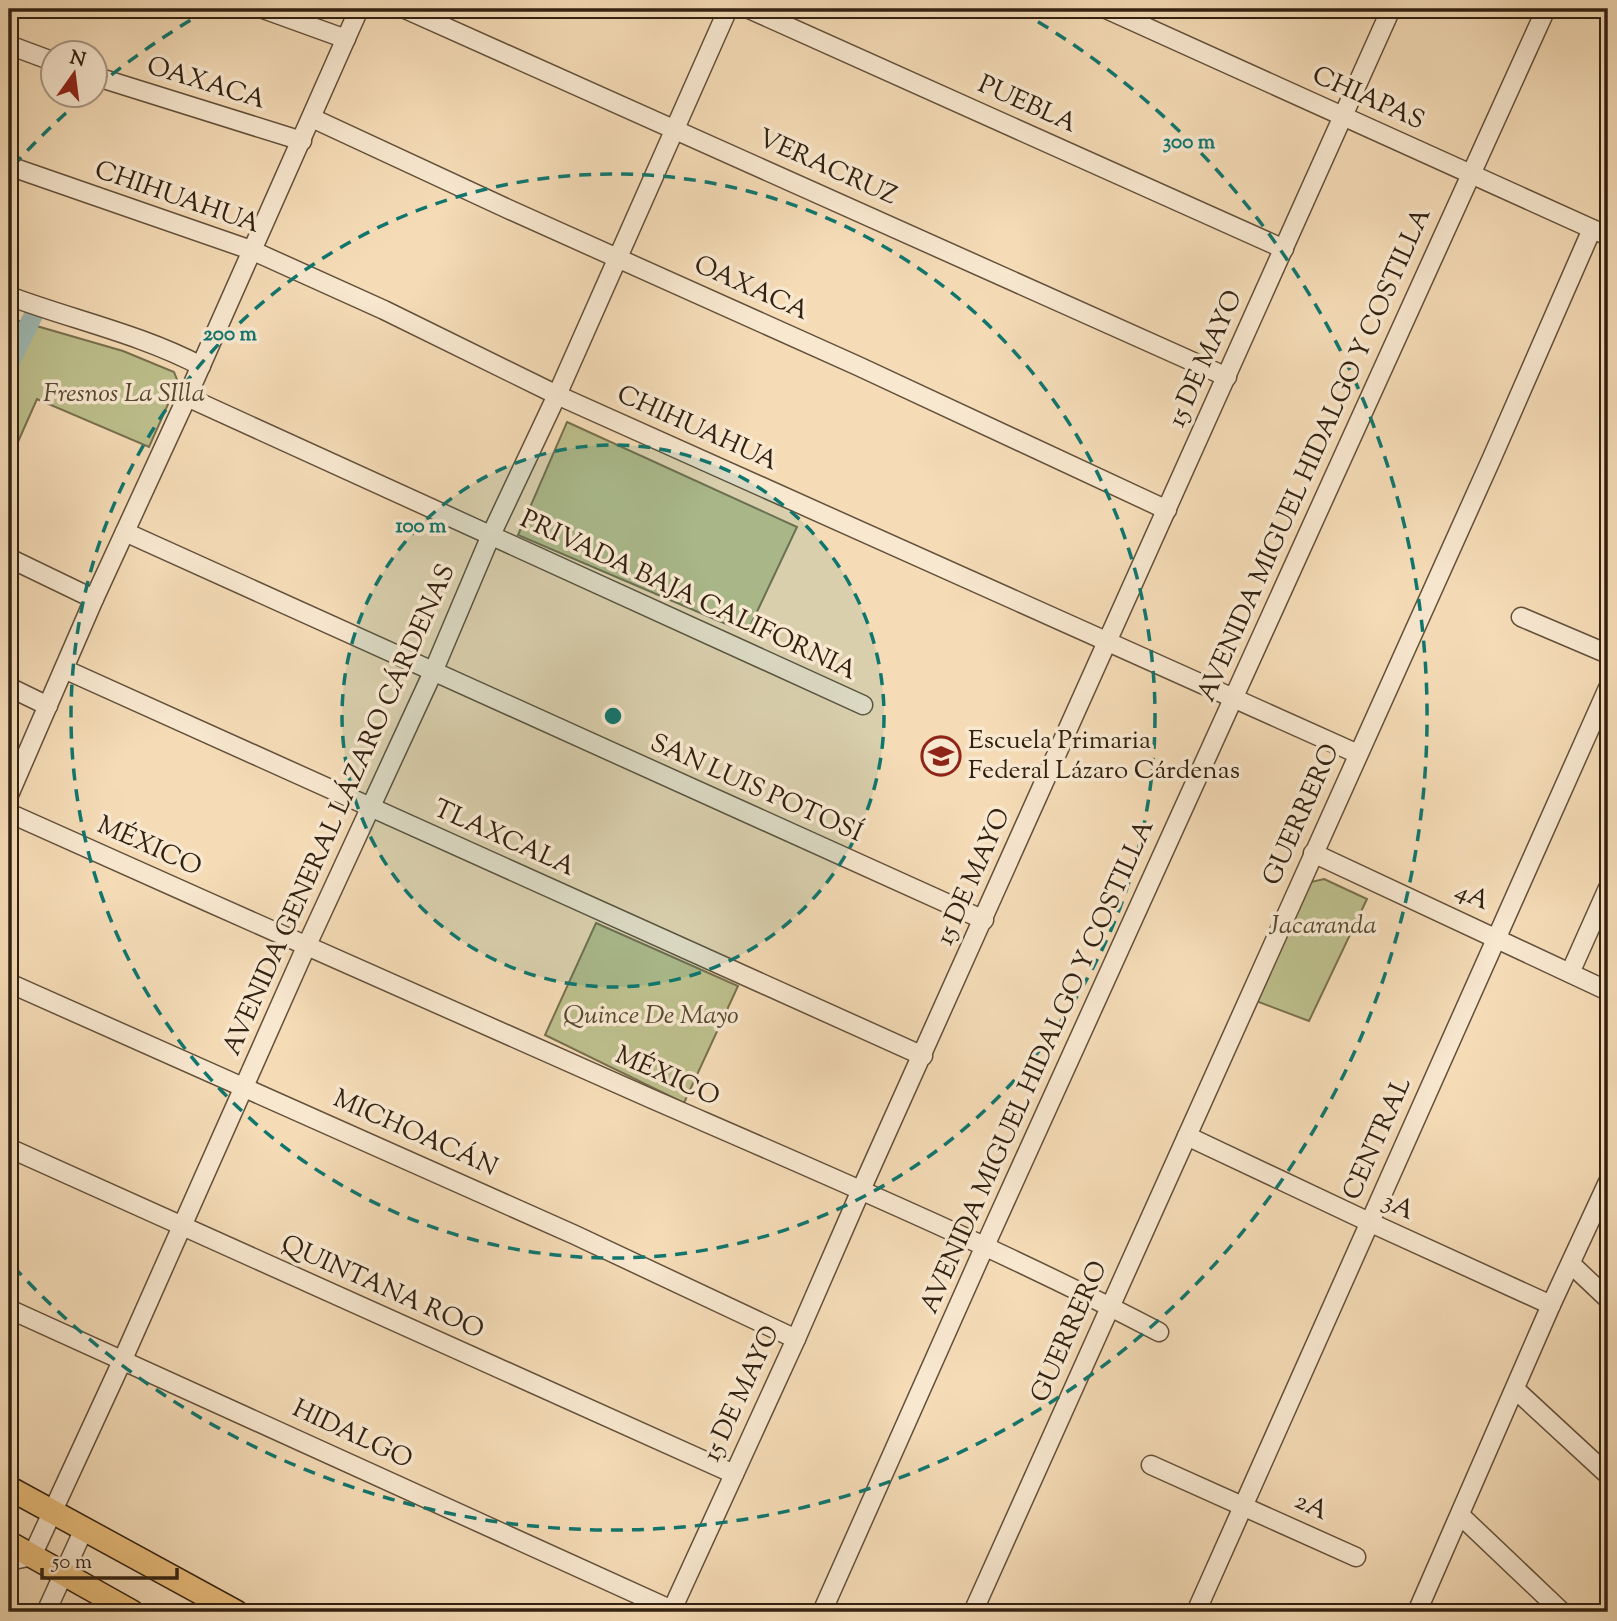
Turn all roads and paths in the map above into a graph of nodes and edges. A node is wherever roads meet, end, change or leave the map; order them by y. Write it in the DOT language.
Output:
graph roads {
  1 [pos="263,9"];
  2 [pos="359,9"];
  3 [pos="405,9"];
  4 [pos="728,9"];
  5 [pos="750,9"];
  6 [pos="1106,9"];
  7 [pos="1391,9"];
  8 [pos="1546,9"];
  9 [pos="346,40"];
  10 [pos="9,46"];
  11 [pos="38,56"];
  12 [pos="108,80"];
  13 [pos="1344,117"];
  14 [pos="313,118"];
  15 [pos="674,129"];
  16 [pos="302,141"];
  17 [pos="9,166"];
  18 [pos="1471,174"];
  19 [pos="1600,233"];
  20 [pos="1284,249"];
  21 [pos="251,250"];
  22 [pos="617,257"];
  23 [pos="9,296"];
  24 [pos="201,366"];
  25 [pos="1227,377"];
  26 [pos="556,395"];
  27 [pos="187,397"];
  28 [pos="1167,510"];
  29 [pos="125,532"];
  30 [pos="491,535"];
  31 [pos="9,558"];
  32 [pos="94,599"];
  33 [pos="1521,617"];
  34 [pos="1108,643"];
  35 [pos="1608,654"];
  36 [pos="64,669"];
  37 [pos="433,671"];
  38 [pos="9,687"];
  39 [pos="1608,688"];
  40 [pos="1233,700"];
  41 [pos="863,705"];
  42 [pos="47,706"];
  43 [pos="1358,754"];
  44 [pos="9,795"];
  45 [pos="371,808"];
  46 [pos="9,813"];
  47 [pos="1314,853"];
  48 [pos="1608,888"];
  49 [pos="984,920"];
  50 [pos="1496,937"];
  51 [pos="306,947"];
  52 [pos="1570,973"];
  53 [pos="9,983"];
  54 [pos="1608,991"];
  55 [pos="923,1056"];
  56 [pos="244,1086"];
  57 [pos="1186,1136"];
  58 [pos="9,1148"];
  59 [pos="1608,1182"];
  60 [pos="861,1191"];
  61 [pos="1369,1223"];
  62 [pos="181,1227"];
  63 [pos="984,1248"];
  64 [pos="1571,1264"];
  65 [pos="1608,1299"];
  66 [pos="1551,1305"];
  67 [pos="1110,1307"];
  68 [pos="9,1309"];
  69 [pos="1159,1332"];
  70 [pos="796,1339"];
  71 [pos="123,1359"];
  72 [pos="1516,1390"];
  73 [pos="1151,1465"];
  74 [pos="734,1474"];
  75 [pos="1608,1475"];
  76 [pos="9,1488"];
  77 [pos="1244,1506"];
  78 [pos="52,1512"];
  79 [pos="1460,1515"];
  80 [pos="84,1530"];
  81 [pos="9,1543"];
  82 [pos="32,1556"];
  83 [pos="1356,1557"];
  84 [pos="9,1561"];
  85 [pos="64,1573"];
  86 [pos="672,1611"];
  87 [pos="46,1612"];
  88 [pos="132,1612"];
  89 [pos="236,1612"];
  90 [pos="822,1612"];
  91 [pos="973,1612"];
  92 [pos="1196,1612"];
  93 [pos="1417,1612"];
  94 [pos="1562,1612"];
  1 -- 9 [label="street"];
  2 -- 9 [label="street"];
  3 -- 15 [label="street, VERACRUZ"];
  4 -- 15 [label="street, AVENIDA GENERAL LÁZARO CÁRDENAS"];
  5 -- 20 [label="street, PUEBLA"];
  6 -- 13 [label="street, CHIAPAS"];
  7 -- 13 [label="street, 15 DE MAYO"];
  8 -- 18 [label="street, AVENIDA MIGUEL HIDALGO Y COSTILLA"];
  9 -- 14 [label="street"];
  10 -- 11 [label="street"];
  12 -- 16 [label="street, OAXACA"];
  13 -- 18 [label="street, CHIAPAS"];
  13 -- 20 [label="street, 15 DE MAYO"];
  14 -- 16 [label="street"];
  14 -- 22 [label="street, OAXACA"];
  15 -- 22 [label="street, AVENIDA GENERAL LÁZARO CÁRDENAS"];
  15 -- 25 [label="street, VERACRUZ"];
  16 -- 21 [label="street"];
  17 -- 21 [label="street, CHIHUAHUA"];
  18 -- 19 [label="street, CHIAPAS"];
  18 -- 40 [label="street, AVENIDA MIGUEL HIDALGO Y COSTILLA"];
  19 -- 43 [label="street, GUERRERO"];
  20 -- 25 [label="street, 15 DE MAYO"];
  21 -- 24 [label="street"];
  21 -- 26 [label="street, CHIHUAHUA"];
  22 -- 26 [label="street, AVENIDA GENERAL LÁZARO CÁRDENAS"];
  22 -- 28 [label="street, OAXACA"];
  23 -- 24 [label="street"];
  24 -- 27 [label="street"];
  25 -- 28 [label="street, 15 DE MAYO"];
  26 -- 30 [label="street, AVENIDA GENERAL LÁZARO CÁRDENAS"];
  26 -- 34 [label="street, CHIHUAHUA"];
  27 -- 29 [label="street"];
  27 -- 30 [label="street, PRIVADA BAJA CALIFORNIA"];
  28 -- 34 [label="street, 15 DE MAYO"];
  29 -- 32 [label="street"];
  29 -- 37 [label="street, SAN LUIS POTOSÍ"];
  30 -- 37 [label="street, AVENIDA GENERAL LÁZARO CÁRDENAS"];
  30 -- 41 [label="street, PRIVADA BAJA CALIFORNIA"];
  31 -- 32 [label="street"];
  32 -- 36 [label="street"];
  33 -- 35 [label="street"];
  34 -- 40 [label="street, CHIHUAHUA"];
  34 -- 49 [label="street, 15 DE MAYO"];
  36 -- 42 [label="street"];
  36 -- 45 [label="street, TLAXCALA"];
  37 -- 45 [label="street, AVENIDA GENERAL LÁZARO CÁRDENAS"];
  37 -- 49 [label="street, SAN LUIS POTOSÍ"];
  38 -- 42 [label="street"];
  39 -- 50 [label="street, CENTRAL"];
  40 -- 43 [label="street, CHIHUAHUA"];
  40 -- 63 [label="street, AVENIDA MIGUEL HIDALGO Y COSTILLA"];
  42 -- 44 [label="street"];
  43 -- 47 [label="street, GUERRERO"];
  45 -- 51 [label="street, AVENIDA GENERAL LÁZARO CÁRDENAS"];
  45 -- 55 [label="street, TLAXCALA"];
  46 -- 51 [label="street, MÉXICO"];
  47 -- 50 [label="street, 4A"];
  47 -- 57 [label="street, GUERRERO"];
  48 -- 52 [label="street"];
  49 -- 55 [label="street, 15 DE MAYO"];
  50 -- 52 [label="street, 4A"];
  50 -- 61 [label="street, CENTRAL"];
  51 -- 56 [label="street, AVENIDA GENERAL LÁZARO CÁRDENAS"];
  51 -- 60 [label="street, MÉXICO"];
  52 -- 54 [label="street, 4A"];
  53 -- 56 [label="street, MICHOACÁN"];
  55 -- 60 [label="street, 15 DE MAYO"];
  56 -- 62 [label="street, AVENIDA GENERAL LÁZARO CÁRDENAS"];
  56 -- 70 [label="street, MICHOACÁN"];
  57 -- 61 [label="street, 3A"];
  57 -- 67 [label="street, GUERRERO"];
  58 -- 62 [label="street, QUINTANA ROO"];
  59 -- 64 [label="street"];
  60 -- 63 [label="street, MÉXICO"];
  60 -- 70 [label="street, 15 DE MAYO"];
  61 -- 66 [label="street, 3A"];
  61 -- 77 [label="street, CENTRAL"];
  62 -- 71 [label="street, AVENIDA GENERAL LÁZARO CÁRDENAS"];
  62 -- 74 [label="street, QUINTANA ROO"];
  63 -- 67 [label="street, MÉXICO"];
  63 -- 90 [label="street, AVENIDA MIGUEL HIDALGO Y COSTILLA"];
  64 -- 65 [label="street"];
  64 -- 66 [label="street"];
  66 -- 72 [label="street"];
  67 -- 69 [label="street, MÉXICO"];
  67 -- 91 [label="street, GUERRERO"];
  68 -- 71 [label="street, HIDALGO"];
  70 -- 74 [label="street, 15 DE MAYO"];
  71 -- 78 [label="street, AVENIDA GENERAL LÁZARO CÁRDENAS"];
  71 -- 86 [label="street, HIDALGO"];
  72 -- 75 [label="street"];
  72 -- 79 [label="street"];
  73 -- 77 [label="street, 2A"];
  74 -- 86 [label="street, 15 DE MAYO"];
  76 -- 78 [label="main road"];
  77 -- 83 [label="street, 2A"];
  77 -- 92 [label="street, CENTRAL"];
  78 -- 80 [label="main road"];
  78 -- 82 [label="street, AVENIDA GENERAL LÁZARO CÁRDENAS"];
  79 -- 93 [label="street"];
  79 -- 94 [label="street"];
  80 -- 85 [label="street"];
  80 -- 89 [label="main road"];
  81 -- 82 [label="main road"];
  82 -- 84 [label="street"];
  82 -- 85 [label="main road"];
  85 -- 87 [label="street"];
  85 -- 88 [label="main road"];
}
